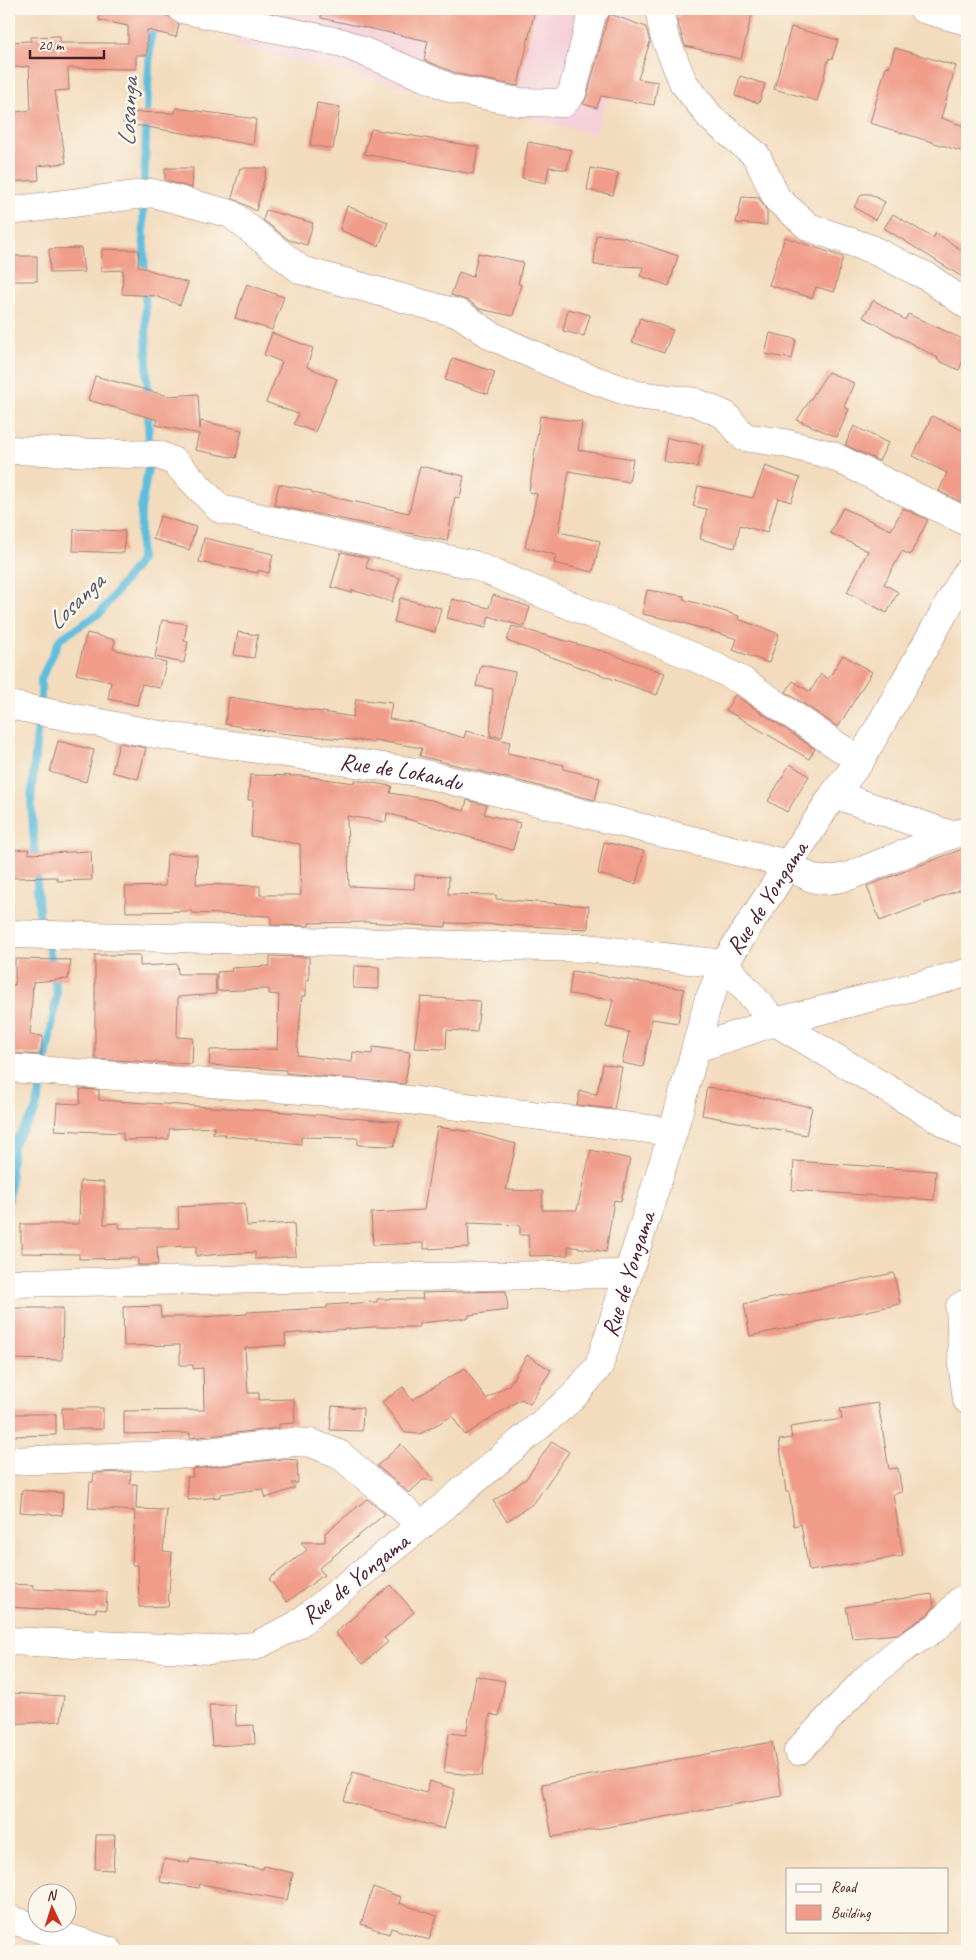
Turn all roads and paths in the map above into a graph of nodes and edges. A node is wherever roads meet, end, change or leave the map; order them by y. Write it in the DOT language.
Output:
graph roads {
  1 [pos="182,9"];
  2 [pos="596,9"];
  3 [pos="659,9"];
  4 [pos="923,9"];
  5 [pos="967,21"];
  6 [pos="9,211"];
  7 [pos="967,305"];
  8 [pos="9,450"];
  9 [pos="967,522"];
  10 [pos="967,572"];
  11 [pos="9,705"];
  12 [pos="860,761"];
  13 [pos="834,794"];
  14 [pos="959,833"];
  15 [pos="788,864"];
  16 [pos="9,934"];
  17 [pos="724,964"];
  18 [pos="967,973"];
  19 [pos="775,1022"];
  20 [pos="697,1048"];
  21 [pos="9,1068"];
  22 [pos="673,1132"];
  23 [pos="967,1136"];
  24 [pos="627,1274"];
  25 [pos="9,1283"];
  26 [pos="967,1303"];
  27 [pos="967,1400"];
  28 [pos="9,1461"];
  29 [pos="422,1525"];
  30 [pos="967,1597"];
  31 [pos="9,1641"];
  32 [pos="798,1751"];
  33 [pos="9,1919"];
  34 [pos="109,1951"];
  1 -- 2 [label="street"];
  3 -- 7 [label="street"];
  4 -- 5 [label="street"];
  6 -- 9 [label="street"];
  8 -- 12 [label="street"];
  10 -- 12 [label="street, Rue de Yongama"];
  11 -- 15 [label="street, Rue de Lokandu"];
  12 -- 13 [label="street, Rue de Yongama"];
  13 -- 14 [label="street"];
  13 -- 15 [label="street, Rue de Yongama"];
  14 -- 15 [label="street, Rue de Lokandu"];
  15 -- 17 [label="street, Rue de Yongama"];
  16 -- 17 [label="street"];
  17 -- 19 [label="street"];
  17 -- 20 [label="street, Rue de Yongama"];
  18 -- 19 [label="street"];
  19 -- 20 [label="street"];
  19 -- 23 [label="street"];
  20 -- 22 [label="street, Rue de Yongama"];
  21 -- 22 [label="street"];
  22 -- 24 [label="street, Rue de Yongama"];
  24 -- 25 [label="street"];
  24 -- 29 [label="street, Rue de Yongama"];
  26 -- 27 [label="street"];
  28 -- 29 [label="street"];
  29 -- 31 [label="street, Rue de Yongama"];
  30 -- 32 [label="street"];
  33 -- 34 [label="street"];
}
